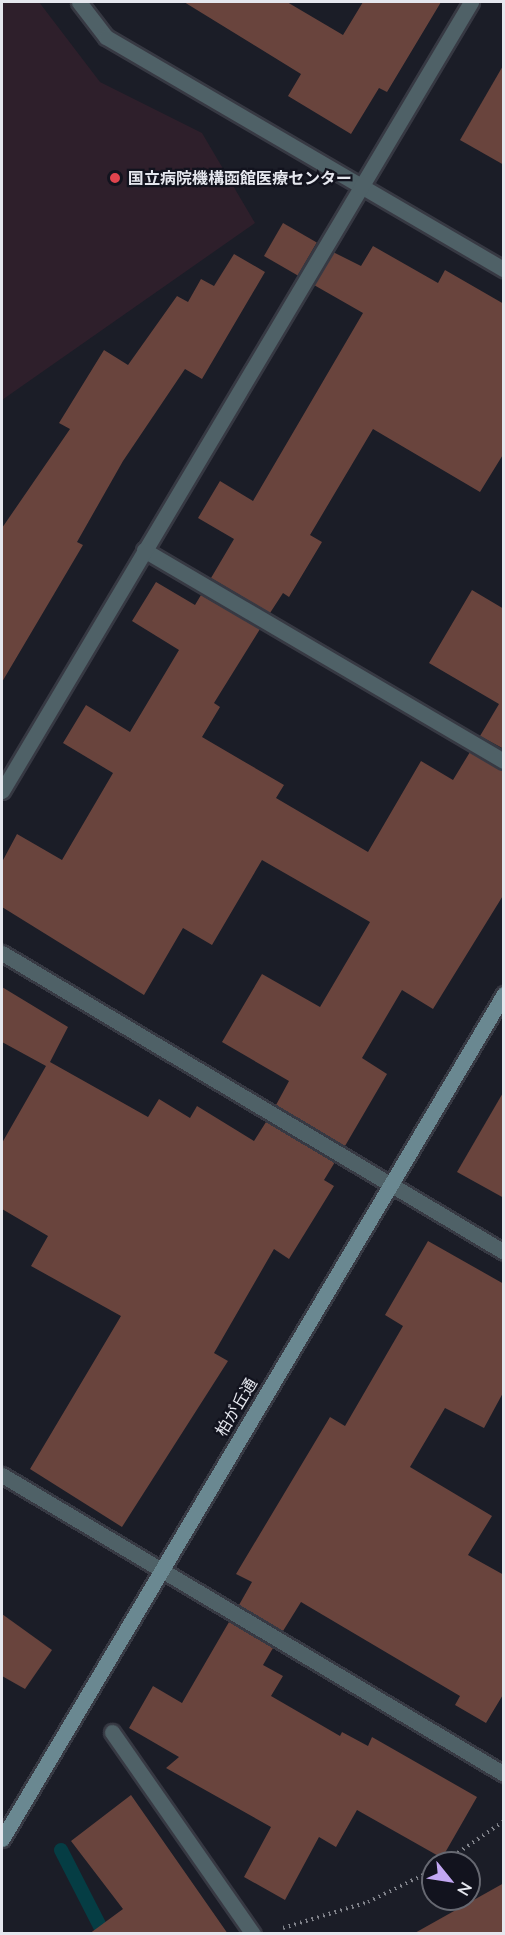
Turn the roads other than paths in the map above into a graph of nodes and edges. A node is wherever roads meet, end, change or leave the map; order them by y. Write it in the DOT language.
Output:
graph roads {
  1 [pos="79,2"];
  2 [pos="471,2"];
  3 [pos="361,185"];
  4 [pos="504,270"];
  5 [pos="144,550"];
  6 [pos="504,761"];
  7 [pos="2,792"];
  8 [pos="2,953"];
  9 [pos="504,994"];
  10 [pos="389,1184"];
  11 [pos="504,1252"];
  12 [pos="2,1475"];
  13 [pos="159,1571"];
  14 [pos="112,1732"];
  15 [pos="504,1774"];
  16 [pos="2,1839"];
  17 [pos="253,1934"];
  1 -- 3 [label="street"];
  2 -- 3 [label="street"];
  3 -- 4 [label="street"];
  3 -- 5 [label="street"];
  5 -- 6 [label="street"];
  5 -- 7 [label="street"];
  8 -- 10 [label="street"];
  9 -- 10 [label="street, 柏が丘通"];
  10 -- 11 [label="street"];
  10 -- 13 [label="street, 柏が丘通"];
  12 -- 13 [label="street"];
  13 -- 15 [label="street"];
  13 -- 16 [label="street, 柏が丘通"];
  14 -- 17 [label="street"];
}
